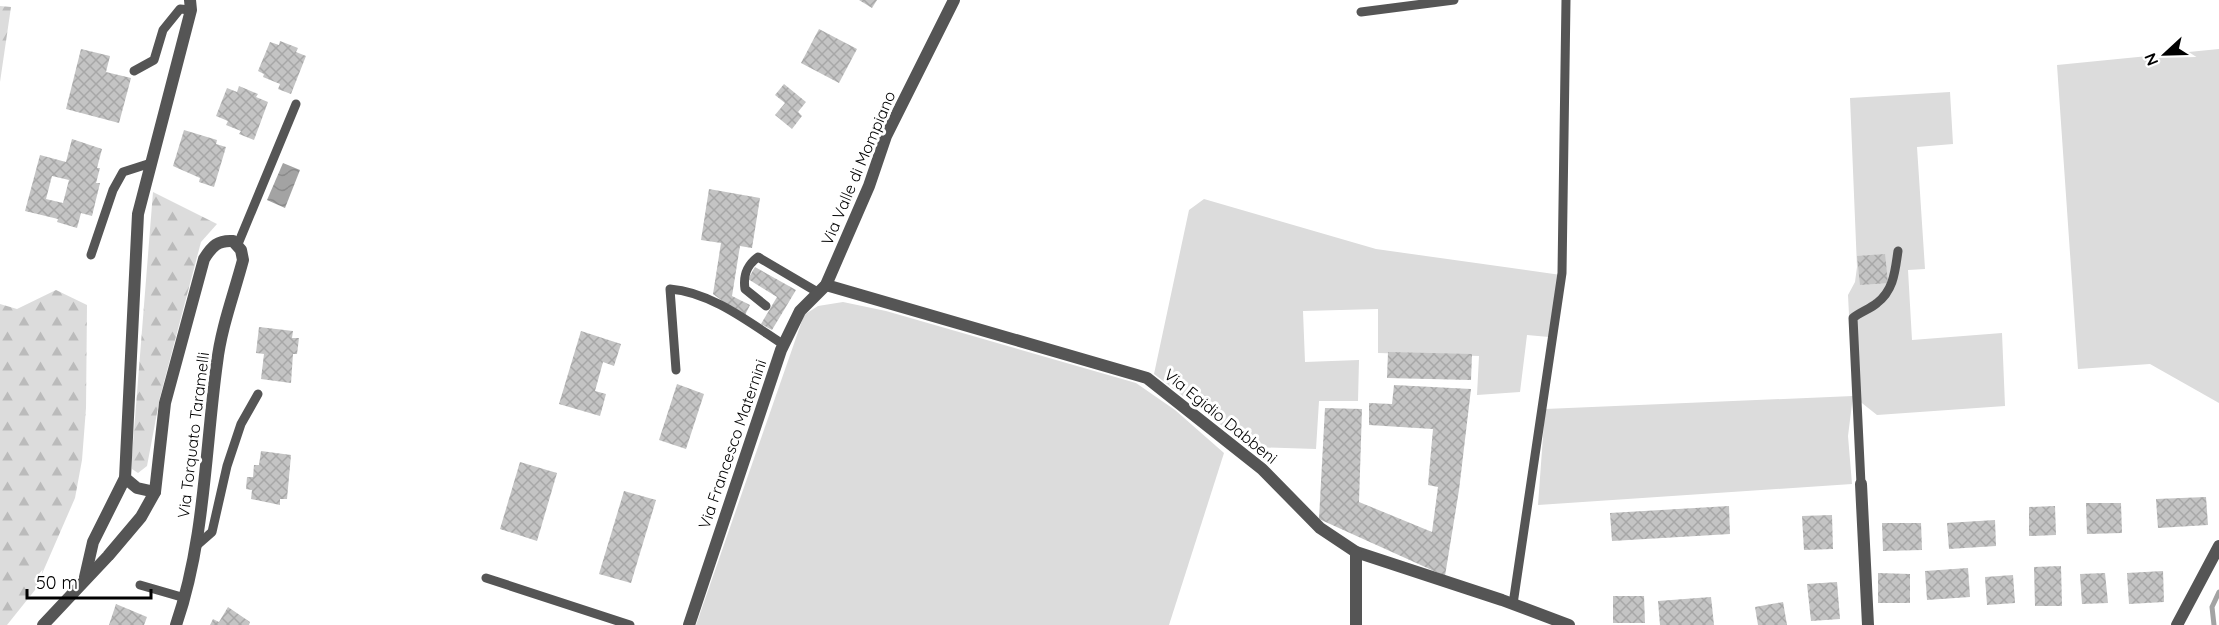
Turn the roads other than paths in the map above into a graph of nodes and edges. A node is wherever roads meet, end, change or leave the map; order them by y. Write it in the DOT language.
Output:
graph roads {
  1 [pos="954,0"];
  2 [pos="1454,0"];
  3 [pos="1566,0"];
  4 [pos="191,5"];
  5 [pos="1361,12"];
  6 [pos="134,71"];
  7 [pos="296,104"];
  8 [pos="151,163"];
  9 [pos="238,244"];
  10 [pos="1898,251"];
  11 [pos="91,255"];
  12 [pos="823,289"];
  13 [pos="766,306"];
  14 [pos="784,345"];
  15 [pos="676,370"];
  16 [pos="258,394"];
  17 [pos="125,478"];
  18 [pos="1861,484"];
  19 [pos="155,492"];
  20 [pos="196,546"];
  21 [pos="2219,546"];
  22 [pos="1356,552"];
  23 [pos="486,578"];
  24 [pos="84,579"];
  25 [pos="140,585"];
  26 [pos="185,598"];
  27 [pos="1513,604"];
  28 [pos="43,625"];
  29 [pos="176,625"];
  30 [pos="630,625"];
  31 [pos="688,625"];
  32 [pos="1356,625"];
  33 [pos="1569,625"];
  34 [pos="1868,625"];
  35 [pos="2177,625"];
  1 -- 12 [label="street, Via Valle di Mompiano"];
  2 -- 5 [label="lane"];
  3 -- 27 [label="lane"];
  4 -- 6 [label="lane"];
  4 -- 8 [label="street, Via Torquato Taramelli"];
  7 -- 9 [label="lane"];
  8 -- 11 [label="lane"];
  8 -- 17 [label="street, Via Torquato Taramelli"];
  9 -- 19 [label="street, Via Torquato Taramelli"];
  9 -- 20 [label="street, Via Torquato Taramelli"];
  10 -- 18 [label="lane"];
  12 -- 13 [label="lane"];
  12 -- 14 [label="street, Via Francesco Maternini"];
  12 -- 22 [label="street, Via Egidio Dabbeni"];
  14 -- 15 [label="lane"];
  14 -- 31 [label="street, Via Francesco Maternini"];
  16 -- 20 [label="lane"];
  17 -- 19 [label="street, Via Torquato Taramelli"];
  17 -- 24 [label="street, Via Torquato Taramelli"];
  18 -- 34 [label="street"];
  19 -- 24 [label="street, Via Torquato Taramelli"];
  20 -- 26 [label="street, Via Torquato Taramelli"];
  21 -- 35 [label="street"];
  22 -- 27 [label="street, Via Egidio Dabbeni"];
  22 -- 32 [label="street"];
  23 -- 30 [label="lane"];
  24 -- 28 [label="street, Via Torquato Taramelli"];
  25 -- 26 [label="lane"];
  26 -- 29 [label="street, Via Torquato Taramelli"];
  27 -- 33 [label="street, Via Egidio Dabbeni"];
}
